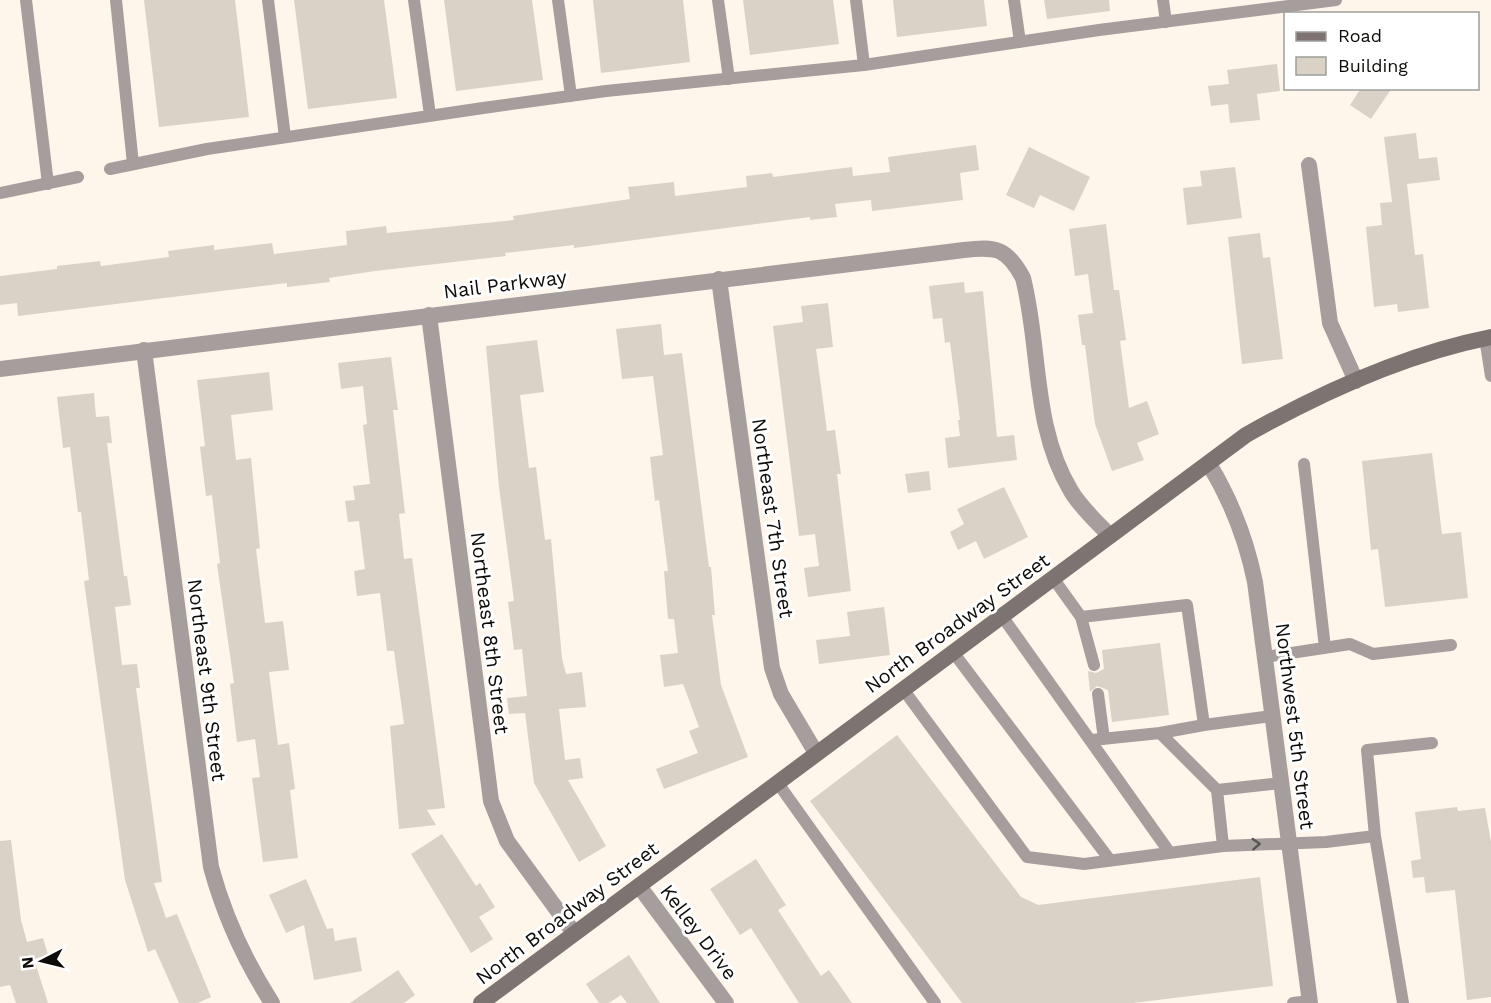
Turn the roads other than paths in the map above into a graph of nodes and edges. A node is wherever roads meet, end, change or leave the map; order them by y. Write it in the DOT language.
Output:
graph roads {
  1 [pos="26,0"];
  2 [pos="116,0"];
  3 [pos="268,0"];
  4 [pos="414,0"];
  5 [pos="558,0"];
  6 [pos="718,0"];
  7 [pos="856,0"];
  8 [pos="1014,0"];
  9 [pos="1163,0"];
  10 [pos="1336,0"];
  11 [pos="1311,2"];
  12 [pos="1166,22"];
  13 [pos="1020,42"];
  14 [pos="864,65"];
  15 [pos="729,79"];
  16 [pos="571,96"];
  17 [pos="430,115"];
  18 [pos="285,137"];
  19 [pos="133,164"];
  20 [pos="1309,165"];
  21 [pos="110,169"];
  22 [pos="78,177"];
  23 [pos="48,184"];
  24 [pos="0,193"];
  25 [pos="719,279"];
  26 [pos="429,315"];
  27 [pos="1488,337"];
  28 [pos="144,350"];
  29 [pos="0,369"];
  30 [pos="1491,376"];
  31 [pos="1356,381"];
  32 [pos="1209,464"];
  33 [pos="1304,464"];
  34 [pos="1110,536"];
  35 [pos="1053,578"];
  36 [pos="1002,616"];
  37 [pos="1081,617"];
  38 [pos="1451,645"];
  39 [pos="1325,648"];
  40 [pos="953,652"];
  41 [pos="1265,657"];
  42 [pos="1095,665"];
  43 [pos="903,689"];
  44 [pos="1098,694"];
  45 [pos="1272,716"];
  46 [pos="1204,725"];
  47 [pos="1160,733"];
  48 [pos="1098,739"];
  49 [pos="1432,743"];
  50 [pos="816,753"];
  51 [pos="777,782"];
  52 [pos="1281,783"];
  53 [pos="1217,790"];
  54 [pos="1375,836"];
  55 [pos="1289,842"];
  56 [pos="1223,846"];
  57 [pos="1170,853"];
  58 [pos="1110,860"];
  59 [pos="639,886"];
  60 [pos="574,933"];
  61 [pos="1310,1002"];
  62 [pos="272,1003"];
  63 [pos="481,1003"];
  64 [pos="726,1003"];
  65 [pos="935,1003"];
  66 [pos="1293,1003"];
  67 [pos="1403,1003"];
  1 -- 23 [label="lane"];
  2 -- 19 [label="lane"];
  3 -- 18 [label="lane"];
  4 -- 17 [label="lane"];
  5 -- 16 [label="lane"];
  6 -- 15 [label="lane"];
  7 -- 14 [label="lane"];
  8 -- 13 [label="lane"];
  9 -- 12 [label="lane"];
  10 -- 11 [label="lane"];
  11 -- 12 [label="lane"];
  12 -- 13 [label="lane"];
  13 -- 14 [label="lane"];
  14 -- 15 [label="lane"];
  15 -- 16 [label="lane"];
  16 -- 17 [label="lane"];
  17 -- 18 [label="lane"];
  18 -- 19 [label="lane"];
  19 -- 21 [label="lane"];
  20 -- 31 [label="street"];
  22 -- 23 [label="lane"];
  23 -- 24 [label="lane"];
  25 -- 26 [label="street, Nail Parkway"];
  25 -- 34 [label="street, Nail Parkway"];
  25 -- 50 [label="street, Northeast 7th Street"];
  26 -- 28 [label="street, Nail Parkway"];
  26 -- 60 [label="street, Northeast 8th Street"];
  27 -- 30 [label="lane"];
  27 -- 31 [label="main road, North Broadway Street"];
  28 -- 29 [label="street, Nail Parkway"];
  28 -- 62 [label="street, Northeast 9th Street"];
  31 -- 32 [label="main road, North Broadway Street"];
  32 -- 34 [label="main road, North Broadway Street"];
  32 -- 41 [label="street, Northwest 5th Street"];
  33 -- 39 [label="lane"];
  34 -- 35 [label="main road, North Broadway Street"];
  35 -- 36 [label="main road, North Broadway Street"];
  35 -- 37 [label="lane"];
  36 -- 40 [label="main road, North Broadway Street"];
  36 -- 48 [label="lane"];
  37 -- 42 [label="lane"];
  37 -- 46 [label="lane"];
  38 -- 39 [label="lane"];
  39 -- 41 [label="lane"];
  40 -- 43 [label="main road, North Broadway Street"];
  40 -- 58 [label="lane"];
  41 -- 45 [label="street, Northwest 5th Street"];
  43 -- 50 [label="main road, North Broadway Street"];
  43 -- 58 [label="lane"];
  44 -- 48 [label="lane"];
  45 -- 46 [label="lane"];
  45 -- 52 [label="street, Northwest 5th Street"];
  46 -- 47 [label="lane"];
  47 -- 48 [label="lane"];
  47 -- 53 [label="lane"];
  48 -- 57 [label="lane"];
  49 -- 54 [label="lane"];
  50 -- 51 [label="main road, North Broadway Street"];
  51 -- 59 [label="main road, North Broadway Street"];
  51 -- 65 [label="lane"];
  52 -- 53 [label="lane"];
  52 -- 55 [label="street, Northwest 5th Street"];
  53 -- 56 [label="lane"];
  54 -- 55 [label="lane"];
  54 -- 67 [label="lane"];
  56 -- 55 [label="lane, one-way"];
  55 -- 61 [label="street, Northwest 5th Street"];
  56 -- 57 [label="lane"];
  57 -- 58 [label="lane"];
  59 -- 60 [label="main road, North Broadway Street"];
  59 -- 64 [label="street, Kelley Drive"];
  60 -- 63 [label="main road, North Broadway Street"];
  61 -- 66 [label="lane"];
}
